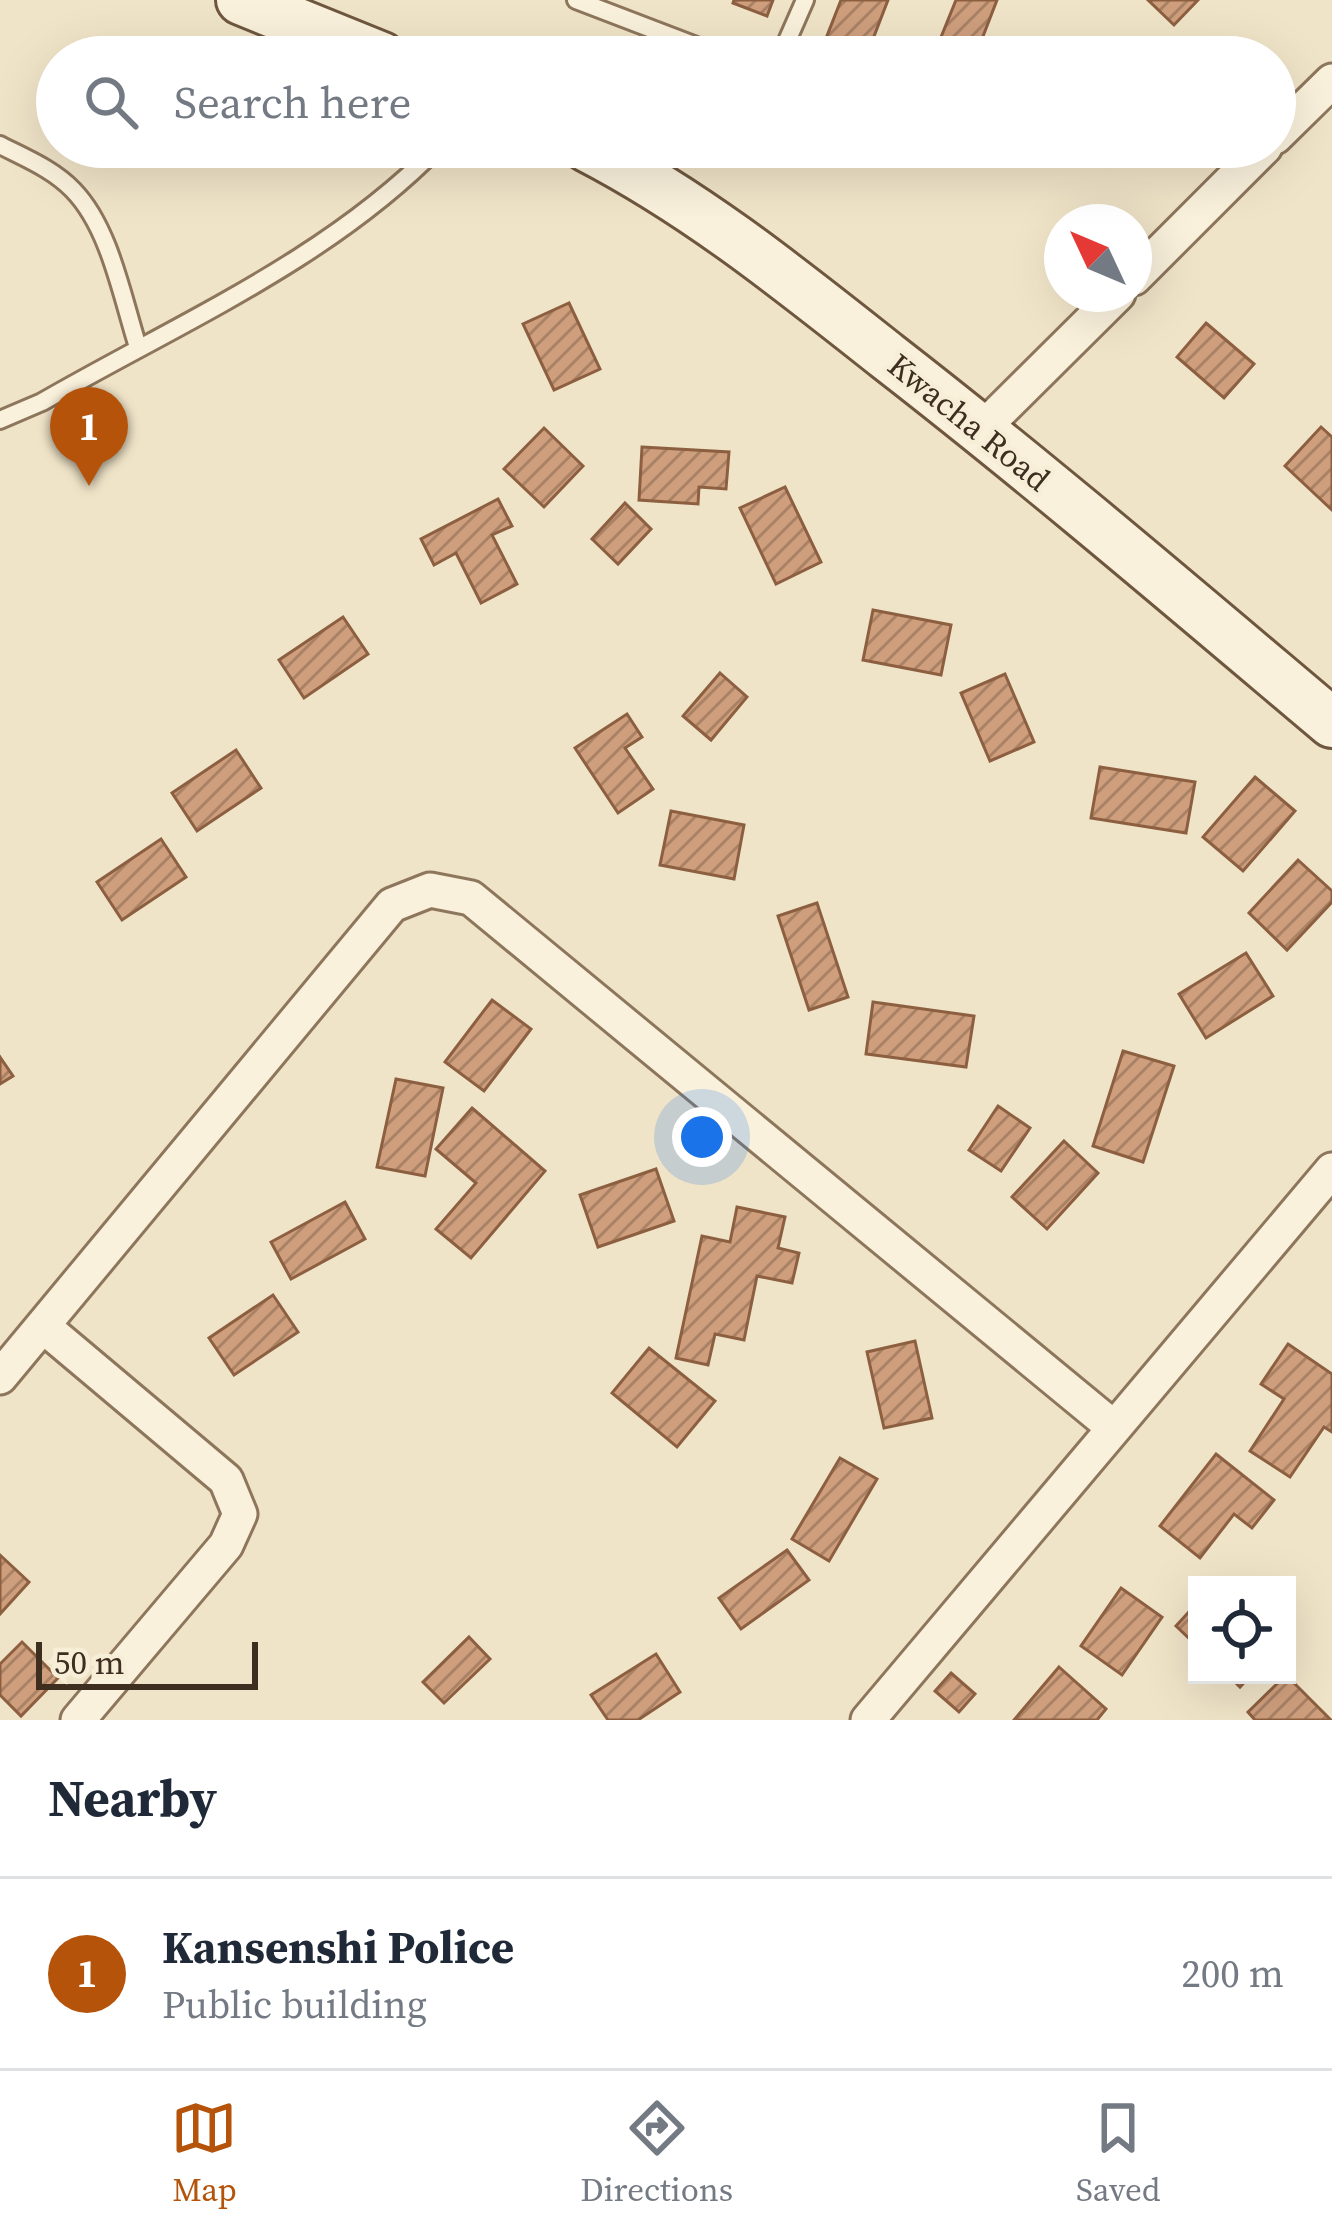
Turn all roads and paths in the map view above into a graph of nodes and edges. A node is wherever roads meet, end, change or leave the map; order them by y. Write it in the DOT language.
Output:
graph roads {
  1 [pos="241,0"];
  2 [pos="805,0"];
  3 [pos="582,1"];
  4 [pos="330,36"];
  5 [pos="671,36"];
  6 [pos="789,36"];
  7 [pos="1332,81"];
  8 [pos="1296,116"];
  9 [pos="0,146"];
  10 [pos="36,164"];
  11 [pos="43,168"];
  12 [pos="418,168"];
  13 [pos="625,168"];
  14 [pos="1244,168"];
  15 [pos="1152,260"];
  16 [pos="1100,312"];
  17 [pos="138,346"];
  18 [pos="0,420"];
  19 [pos="982,430"];
  20 [pos="1332,723"];
  21 [pos="1332,1170"];
  22 [pos="43,1326"];
  23 [pos="0,1377"];
  24 [pos="1113,1427"];
  25 [pos="78,1720"];
  26 [pos="868,1720"];
  1 -- 4 [label="main road"];
  2 -- 6 [label="lane"];
  3 -- 5 [label="lane"];
  7 -- 8 [label="street"];
  9 -- 10 [label="lane"];
  11 -- 17 [label="lane"];
  12 -- 17 [label="lane"];
  13 -- 19 [label="main road, Kwacha Road"];
  14 -- 15 [label="street"];
  16 -- 19 [label="street"];
  17 -- 18 [label="lane"];
  19 -- 20 [label="main road, Kwacha Road"];
  21 -- 24 [label="street"];
  22 -- 23 [label="street"];
  22 -- 24 [label="street"];
  22 -- 25 [label="street"];
  24 -- 26 [label="street"];
}
